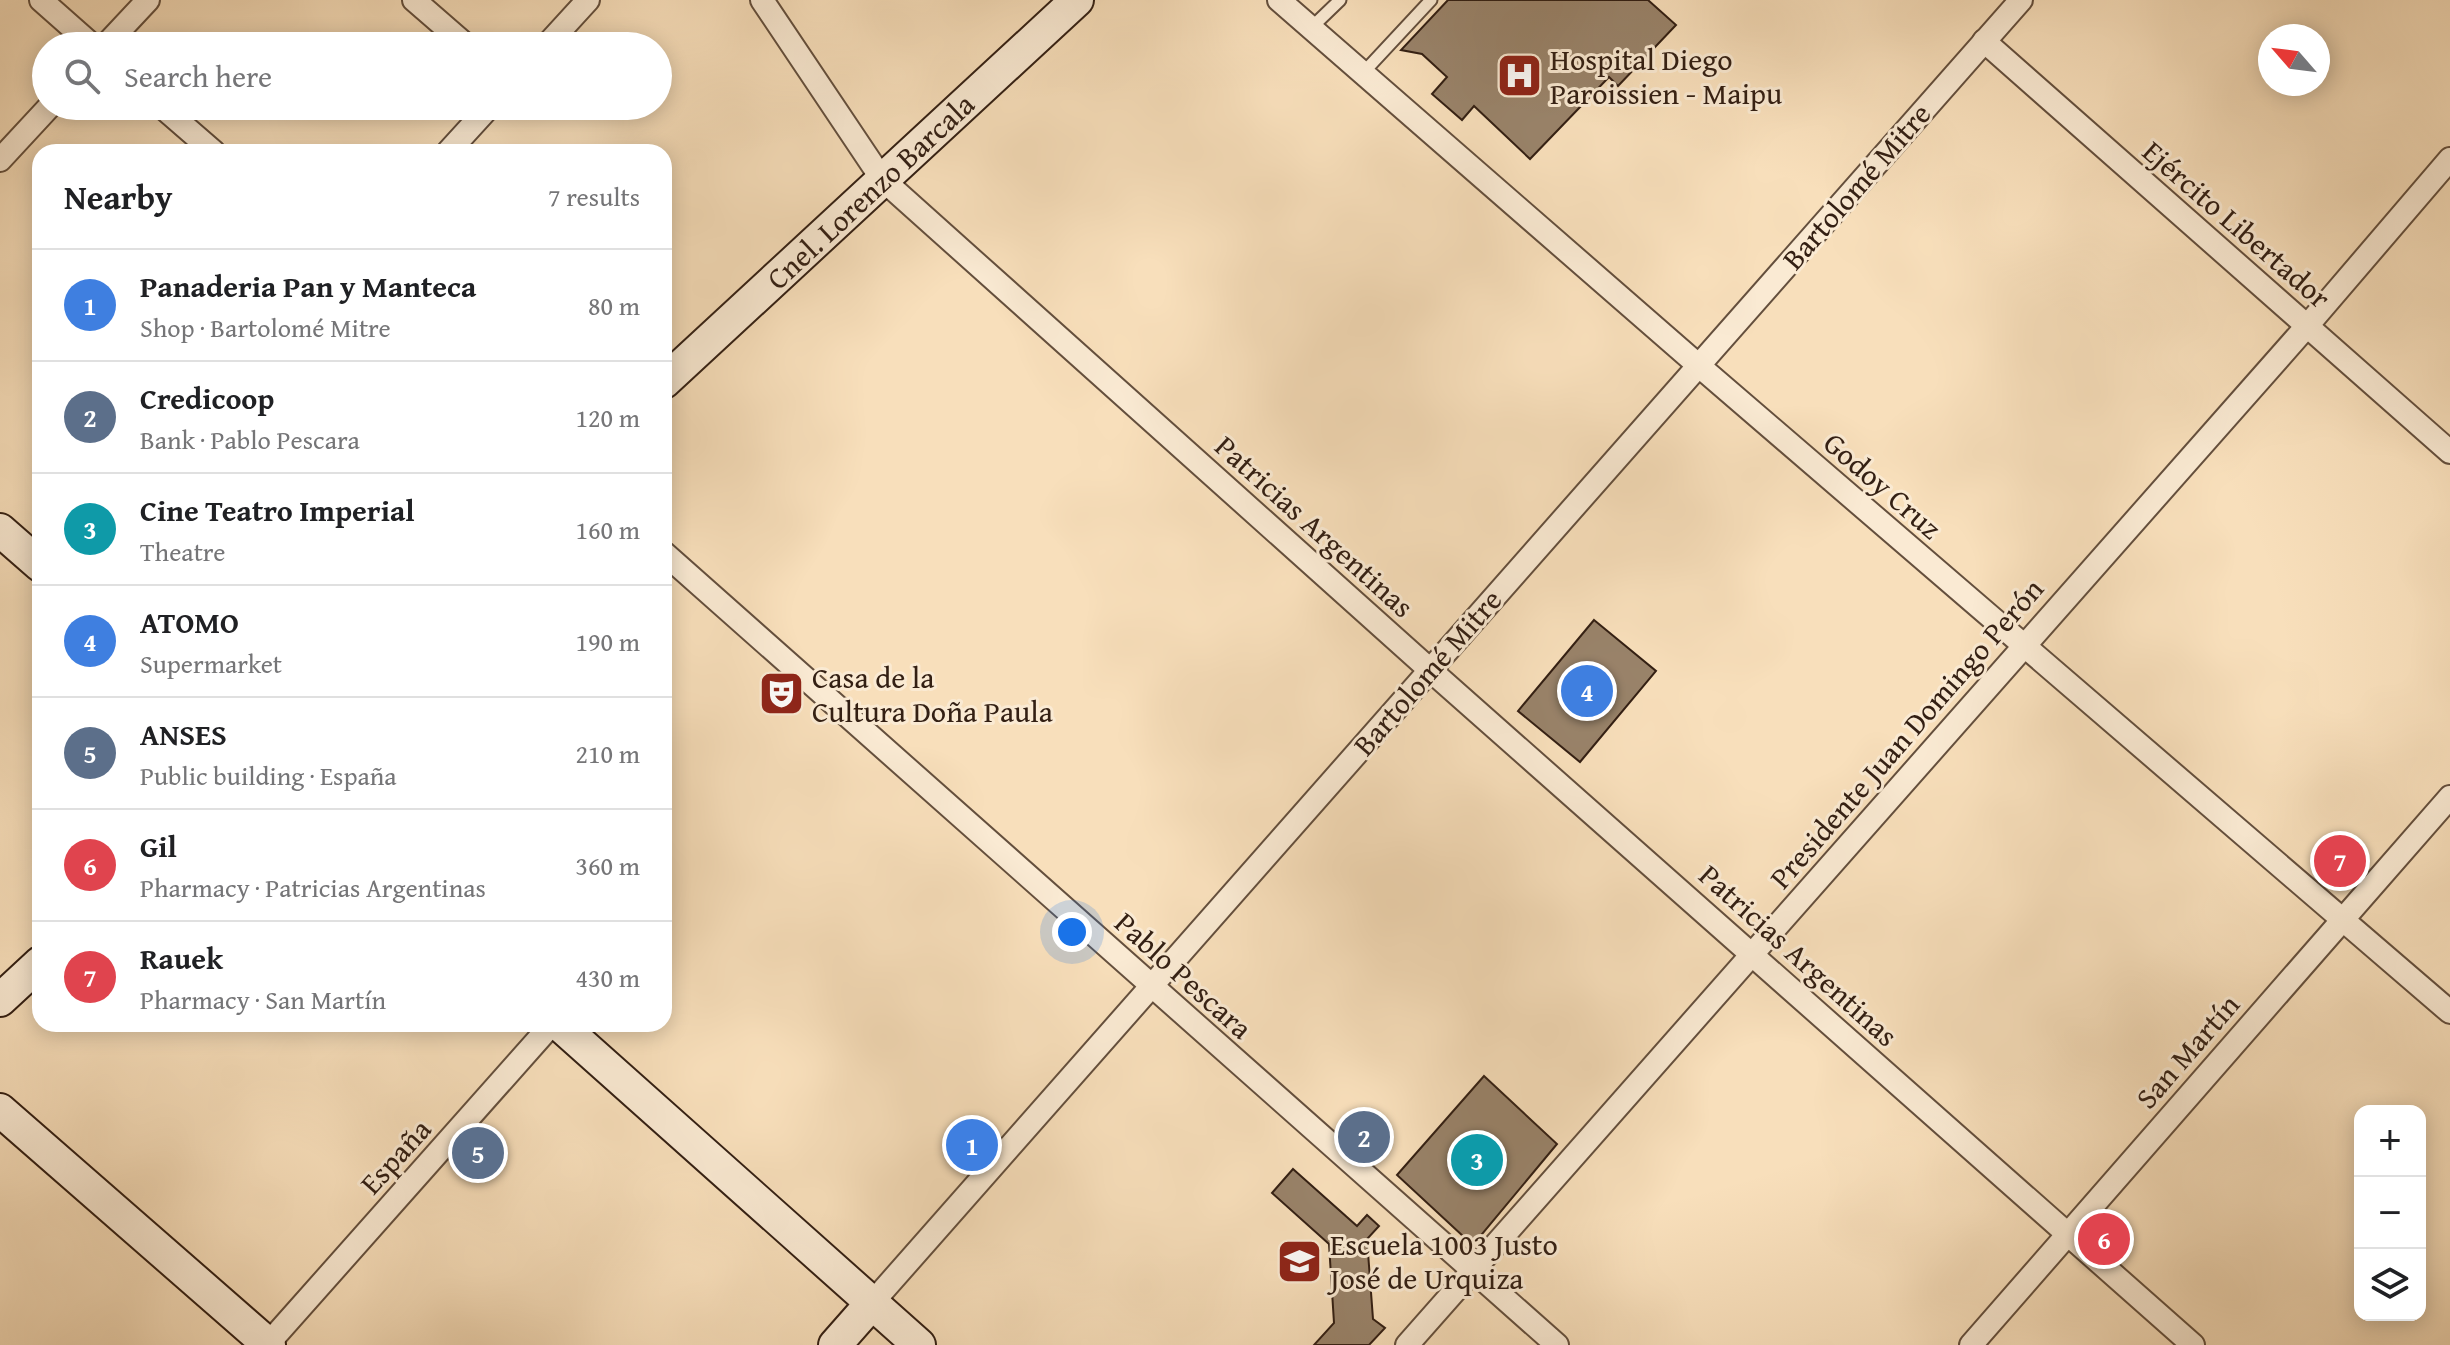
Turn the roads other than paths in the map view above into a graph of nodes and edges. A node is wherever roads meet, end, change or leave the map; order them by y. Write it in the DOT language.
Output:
graph roads {
  1 [pos="41,0"];
  2 [pos="148,0"];
  3 [pos="414,0"];
  4 [pos="588,0"];
  5 [pos="762,0"];
  6 [pos="1077,0"];
  7 [pos="1279,0"];
  8 [pos="1340,0"];
  9 [pos="1431,0"];
  10 [pos="2021,0"];
  11 [pos="1311,28"];
  12 [pos="77,32"];
  13 [pos="118,32"];
  14 [pos="451,32"];
  15 [pos="559,32"];
  16 [pos="1984,41"];
  17 [pos="1363,73"];
  18 [pos="37,120"];
  19 [pos="177,120"];
  20 [pos="477,120"];
  21 [pos="205,144"];
  22 [pos="455,144"];
  23 [pos="2450,159"];
  24 [pos="0,160"];
  25 [pos="882,179"];
  26 [pos="2307,326"];
  27 [pos="1698,365"];
  28 [pos="672,375"];
  29 [pos="2450,452"];
  30 [pos="0,530"];
  31 [pos="32,558"];
  32 [pos="672,560"];
  33 [pos="2023,646"];
  34 [pos="1429,669"];
  35 [pos="2450,797"];
  36 [pos="2341,920"];
  37 [pos="1752,953"];
  38 [pos="32,970"];
  39 [pos="1150,985"];
  40 [pos="0,1000"];
  41 [pos="2450,1012"];
  42 [pos="545,1032"];
  43 [pos="568,1032"];
  44 [pos="0,1110"];
  45 [pos="2068,1234"];
  46 [pos="1472,1271"];
  47 [pos="872,1303"];
  48 [pos="271,1340"];
  49 [pos="835,1345"];
  50 [pos="919,1345"];
  51 [pos="1407,1345"];
  52 [pos="1557,1345"];
  53 [pos="1971,1345"];
  54 [pos="2193,1345"];
  1 -- 12 [label="street"];
  2 -- 13 [label="street"];
  3 -- 14 [label="street"];
  4 -- 15 [label="street"];
  5 -- 25 [label="street, Patricias Argentinas"];
  6 -- 25 [label="main road, Cnel. Lorenzo Barcala"];
  7 -- 11 [label="street, Godoy Cruz"];
  8 -- 11 [label="lane"];
  9 -- 17 [label="lane"];
  10 -- 16 [label="street, Bartolomé Mitre"];
  11 -- 17 [label="street, Godoy Cruz"];
  16 -- 26 [label="street, Ejército Libertador"];
  16 -- 27 [label="street, Bartolomé Mitre"];
  17 -- 27 [label="street, Godoy Cruz"];
  18 -- 24 [label="street"];
  19 -- 21 [label="street"];
  20 -- 22 [label="street"];
  23 -- 26 [label="street, Presidente Juan Domingo Perón"];
  25 -- 28 [label="main road, Cnel. Lorenzo Barcala"];
  25 -- 34 [label="street, Patricias Argentinas"];
  26 -- 29 [label="street, Ejército Libertador"];
  26 -- 33 [label="street, Presidente Juan Domingo Perón"];
  27 -- 33 [label="street, Godoy Cruz"];
  27 -- 34 [label="street, Bartolomé Mitre"];
  30 -- 31 [label="main road"];
  32 -- 39 [label="street, Pablo Pescara"];
  33 -- 36 [label="street, Godoy Cruz"];
  33 -- 37 [label="street, Presidente Juan Domingo Perón"];
  34 -- 37 [label="street, Patricias Argentinas"];
  34 -- 39 [label="street, Bartolomé Mitre"];
  35 -- 36 [label="street, San Martín"];
  36 -- 41 [label="street, Godoy Cruz"];
  36 -- 45 [label="street, San Martín"];
  37 -- 45 [label="street, Patricias Argentinas"];
  37 -- 46 [label="street, Presidente Juan Domingo Perón"];
  38 -- 40 [label="main road"];
  39 -- 46 [label="street, Pablo Pescara"];
  39 -- 47 [label="street, Bartolomé Mitre"];
  42 -- 48 [label="street, España"];
  43 -- 47 [label="main road"];
  44 -- 48 [label="main road"];
  45 -- 53 [label="street, San Martín"];
  45 -- 54 [label="street, Patricias Argentinas"];
  46 -- 51 [label="street, Presidente Juan Domingo Perón"];
  46 -- 52 [label="street, Pablo Pescara"];
  47 -- 49 [label="main road, Bartolomé Mitre"];
  47 -- 50 [label="main road"];
}
